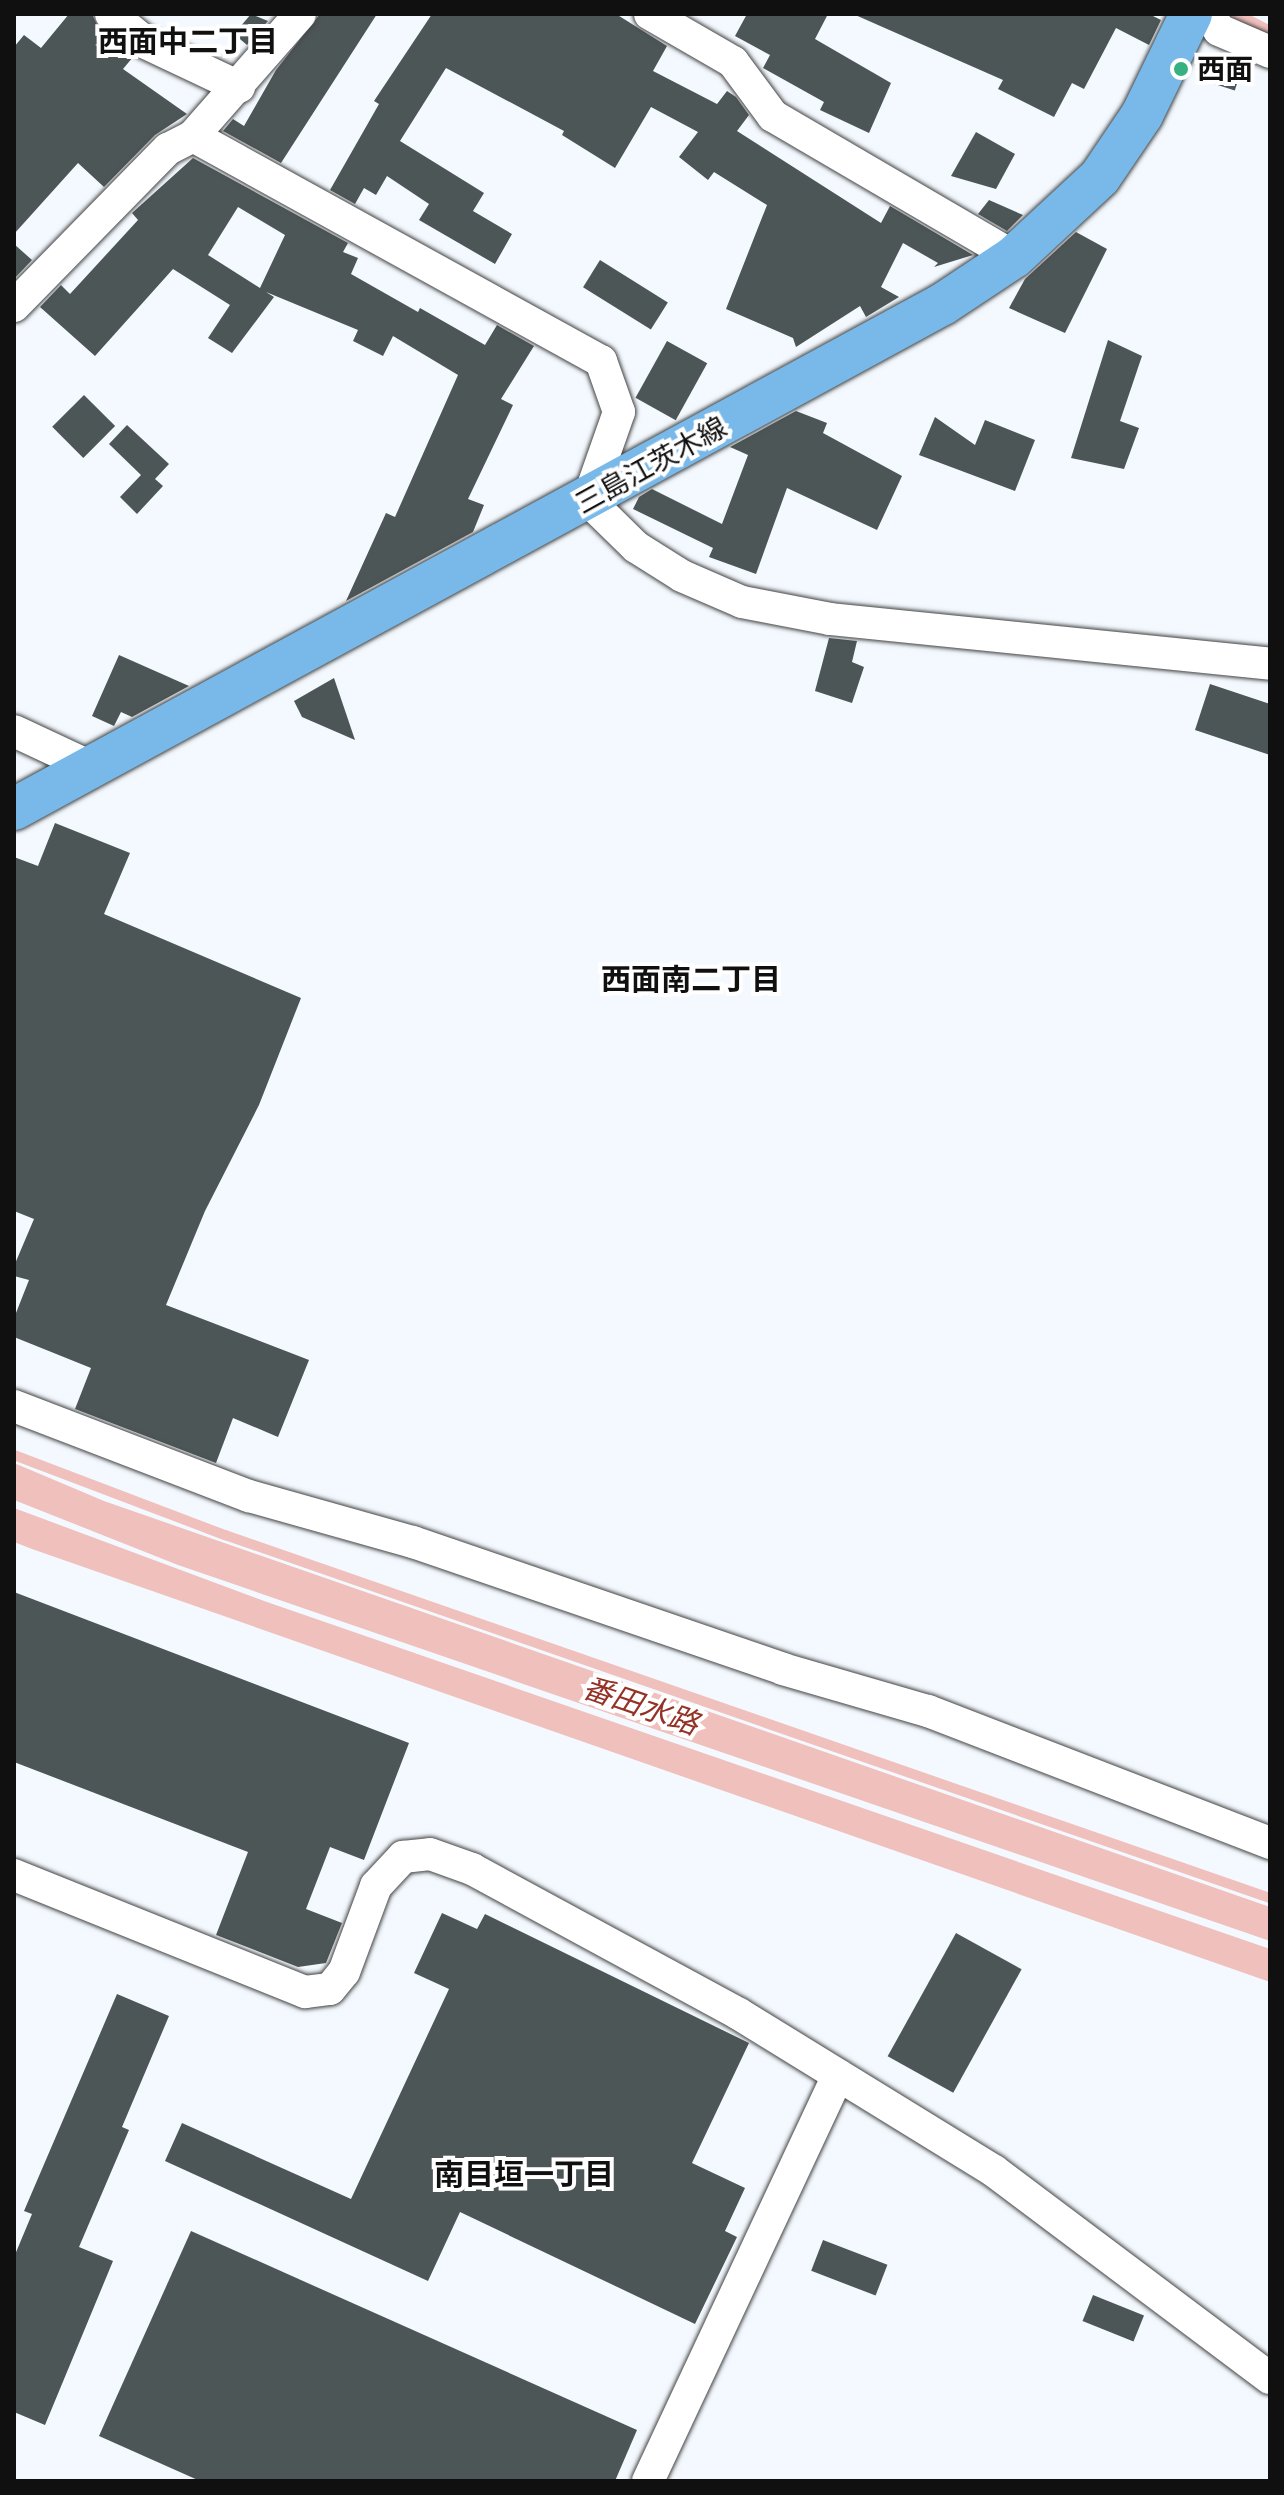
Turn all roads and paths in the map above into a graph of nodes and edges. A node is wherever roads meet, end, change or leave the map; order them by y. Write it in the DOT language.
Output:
graph roads {
  1 [pos="111,14"];
  2 [pos="650,14"];
  3 [pos="1191,14"];
  4 [pos="1210,14"];
  5 [pos="290,17"];
  6 [pos="1270,52"];
  7 [pos="239,87"];
  8 [pos="193,136"];
  9 [pos="1014,257"];
  10 [pos="15,302"];
  11 [pos="588,500"];
  12 [pos="1270,664"];
  13 [pos="14,731"];
  14 [pos="91,767"];
  15 [pos="14,809"];
  16 [pos="14,1406"];
  17 [pos="1269,1842"];
  18 [pos="14,1875"];
  19 [pos="838,2075"];
  20 [pos="1270,2378"];
  21 [pos="648,2481"];
  1 -- 7 [label="street"];
  2 -- 9 [label="street"];
  3 -- 9 [label="main road, 三島江茨木線"];
  4 -- 6 [label="street"];
  5 -- 7 [label="street"];
  7 -- 8 [label="street"];
  8 -- 10 [label="street"];
  8 -- 11 [label="street"];
  9 -- 11 [label="main road, 三島江茨木線"];
  11 -- 12 [label="street"];
  11 -- 14 [label="main road, 三島江茨木線"];
  13 -- 14 [label="street"];
  14 -- 15 [label="main road, 三島江茨木線"];
  16 -- 17 [label="street"];
  18 -- 19 [label="street"];
  19 -- 20 [label="street"];
  19 -- 21 [label="street"];
}
